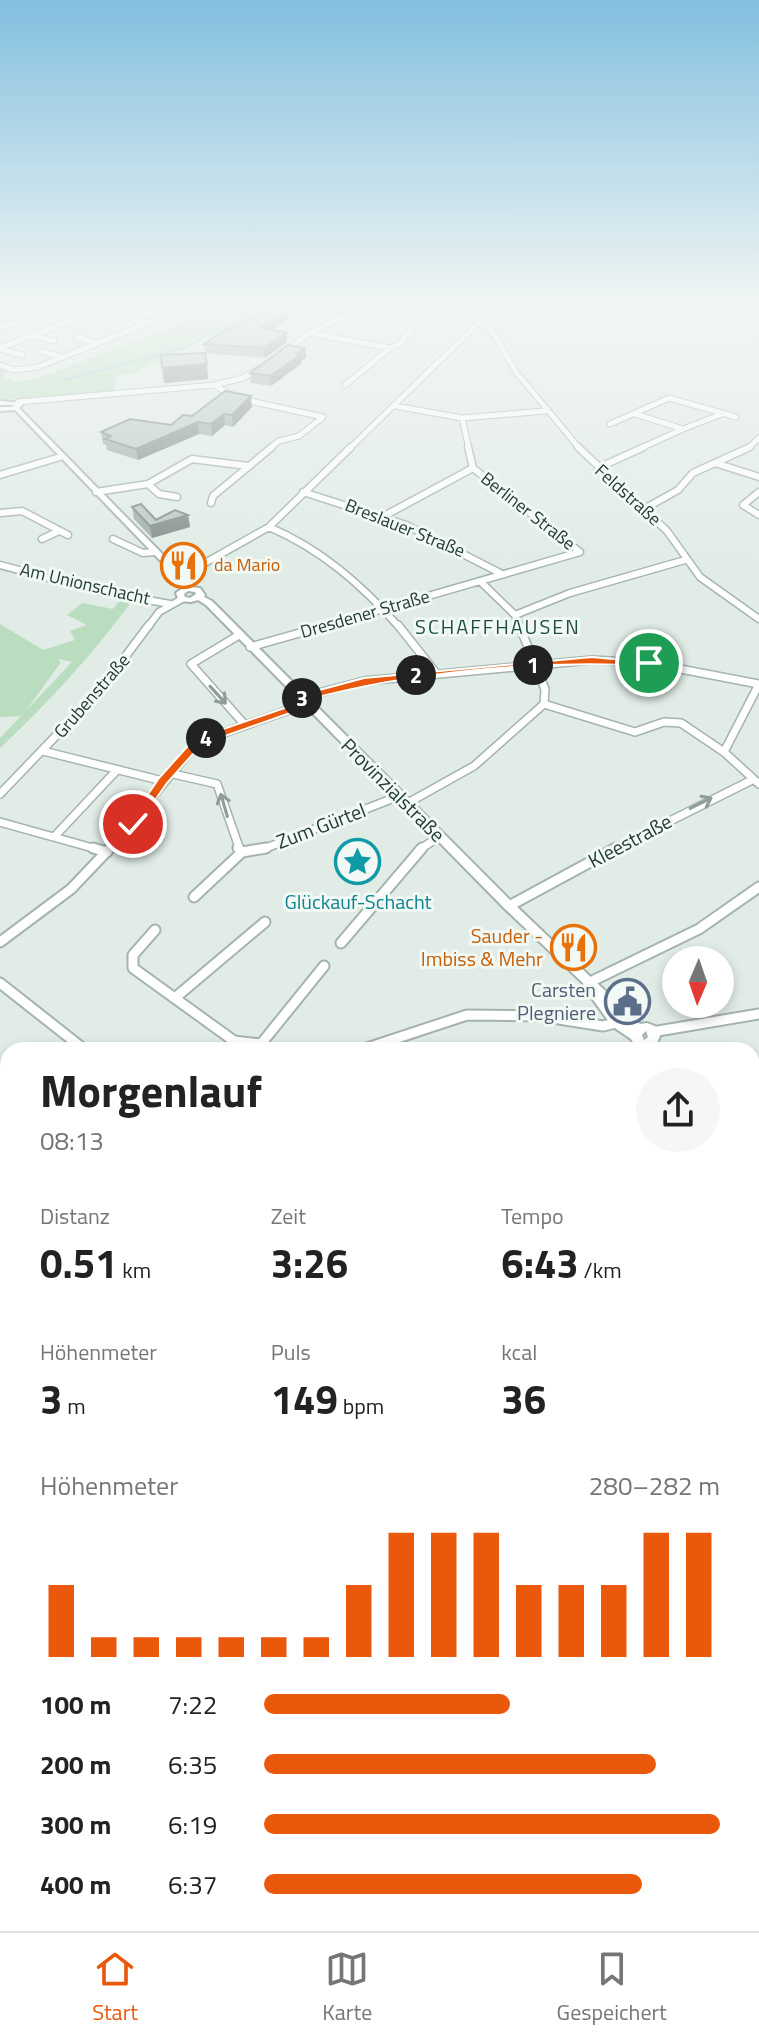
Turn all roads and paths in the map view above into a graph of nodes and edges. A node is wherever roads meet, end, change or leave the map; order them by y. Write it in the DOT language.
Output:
graph roads {
  1 [pos="5,397"];
  2 [pos="55,397"];
  3 [pos="229,397"];
  4 [pos="404,397"];
  5 [pos="535,397"];
  6 [pos="666,397"];
  7 [pos="669,398"];
  8 [pos="16,404"];
  9 [pos="2,405"];
  10 [pos="395,406"];
  11 [pos="545,411"];
  12 [pos="635,414"];
  13 [pos="722,414"];
  14 [pos="736,417"];
  15 [pos="462,418"];
  16 [pos="29,424"];
  17 [pos="610,424"];
  18 [pos="683,429"];
  19 [pos="759,438"];
  20 [pos="60,457"];
  21 [pos="715,463"];
  22 [pos="248,466"];
  23 [pos="473,468"];
  24 [pos="598,468"];
  25 [pos="0,475"];
  26 [pos="759,477"];
  27 [pos="148,484"];
  28 [pos="96,492"];
  29 [pos="303,492"];
  30 [pos="759,492"];
  31 [pos="177,497"];
  32 [pos="211,503"];
  33 [pos="31,504"];
  34 [pos="644,509"];
  35 [pos="13,510"];
  36 [pos="0,513"];
  37 [pos="759,515"];
  38 [pos="384,516"];
  39 [pos="269,527"];
  40 [pos="59,531"];
  41 [pos="68,535"];
  42 [pos="42,539"];
  43 [pos="113,539"];
  44 [pos="155,552"];
  45 [pos="685,560"];
  46 [pos="0,566"];
  47 [pos="502,574"];
  48 [pos="180,577"];
  49 [pos="481,582"];
  50 [pos="187,589"];
  51 [pos="199,597"];
  52 [pos="182,599"];
  53 [pos="170,604"];
  54 [pos="380,608"];
  55 [pos="515,615"];
  56 [pos="759,619"];
  57 [pos="239,635"];
  58 [pos="250,647"];
  59 [pos="536,665"];
  60 [pos="436,673"];
  61 [pos="759,684"];
  62 [pos="303,701"];
  63 [pos="544,704"];
  64 [pos="245,725"];
  65 [pos="43,751"];
  66 [pos="724,752"];
  67 [pos="116,771"];
  68 [pos="169,773"];
  69 [pos="163,781"];
  70 [pos="756,782"];
  71 [pos="0,794"];
  72 [pos="402,800"];
  73 [pos="0,822"];
  74 [pos="440,836"];
  75 [pos="54,837"];
  76 [pos="107,852"];
  77 [pos="242,852"];
  78 [pos="759,887"];
  79 [pos="194,897"];
  80 [pos="509,906"];
  81 [pos="265,922"];
  82 [pos="155,930"];
  83 [pos="0,942"];
  84 [pos="341,943"];
  85 [pos="324,966"];
  86 [pos="0,983"];
  87 [pos="588,983"];
  88 [pos="176,997"];
  89 [pos="759,1014"];
  90 [pos="616,1023"];
  91 [pos="636,1033"];
  92 [pos="76,1042"];
  93 [pos="243,1042"];
  94 [pos="263,1042"];
  95 [pos="385,1042"];
  96 [pos="640,1042"];
  97 [pos="652,1042"];
  1 -- 8 [label="street"];
  2 -- 8 [label="street"];
  3 -- 22 [label="street"];
  4 -- 10 [label="street"];
  5 -- 11 [label="street, Feldstraße"];
  6 -- 7 [label="street"];
  7 -- 12 [label="street"];
  7 -- 13 [label="street"];
  8 -- 9 [label="street"];
  8 -- 16 [label="street"];
  9 -- 16 [label="street"];
  10 -- 15 [label="street"];
  10 -- 29 [label="street"];
  11 -- 15 [label="street"];
  11 -- 24 [label="street, Feldstraße"];
  12 -- 17 [label="street"];
  12 -- 18 [label="street"];
  13 -- 14 [label="street"];
  13 -- 18 [label="street"];
  15 -- 23 [label="street, Berliner Straße"];
  16 -- 20 [label="street"];
  18 -- 24 [label="street"];
  19 -- 21 [label="street"];
  20 -- 25 [label="street"];
  20 -- 28 [label="street"];
  21 -- 26 [label="street"];
  21 -- 34 [label="street"];
  22 -- 27 [label="street"];
  22 -- 32 [label="street"];
  23 -- 38 [label="street"];
  23 -- 47 [label="street, Berliner Straße"];
  24 -- 34 [label="street, Feldstraße"];
  27 -- 28 [label="street"];
  27 -- 31 [label="street"];
  28 -- 44 [label="street"];
  29 -- 38 [label="street, Breslauer Straße"];
  29 -- 39 [label="street"];
  30 -- 37 [label="street"];
  33 -- 35 [label="street"];
  34 -- 45 [label="street, Feldstraße"];
  35 -- 36 [label="street"];
  35 -- 40 [label="street"];
  38 -- 47 [label="street, Breslauer Straße"];
  39 -- 48 [label="street"];
  39 -- 54 [label="street"];
  40 -- 41 [label="street"];
  40 -- 42 [label="street, Am Unionschacht"];
  43 -- 44 [label="street"];
  44 -- 48 [label="street"];
  45 -- 55 [label="street"];
  45 -- 56 [label="street, Feldstraße"];
  46 -- 53 [label="street, Am Unionschacht"];
  47 -- 49 [label="street, Berliner Straße"];
  48 -- 50 [label="street"];
  49 -- 54 [label="street, Dresdener Straße"];
  49 -- 55 [label="street"];
  50 -- 51 [label="street, Provinzialstraße"];
  50 -- 52 [label="street"];
  51 -- 52 [label="street"];
  51 -- 57 [label="street, Provinzialstraße"];
  52 -- 53 [label="street, Grubenstraße"];
  53 -- 65 [label="street, Grubenstraße"];
  54 -- 58 [label="street, Dresdener Straße"];
  54 -- 60 [label="street"];
  55 -- 59 [label="street"];
  57 -- 58 [label="street, Provinzialstraße"];
  57 -- 64 [label="street, one-way"];
  58 -- 62 [label="street, Provinzialstraße"];
  59 -- 60 [label="street"];
  59 -- 61 [label="street"];
  59 -- 63 [label="street"];
  60 -- 62 [label="street"];
  61 -- 66 [label="street"];
  62 -- 64 [label="street"];
  62 -- 72 [label="street, Provinzialstraße"];
  63 -- 66 [label="street"];
  63 -- 72 [label="street, Zum Gürtel"];
  64 -- 68 [label="street"];
  65 -- 67 [label="street"];
  65 -- 71 [label="street, Grubenstraße"];
  66 -- 70 [label="street"];
  67 -- 69 [label="street"];
  67 -- 75 [label="street"];
  68 -- 69 [label="street"];
  77 -- 68 [label="street, one-way"];
  69 -- 76 [label="street"];
  80 -- 70 [label="street, Kleestraße, one-way"];
  72 -- 74 [label="street, Provinzialstraße"];
  72 -- 77 [label="street, Zum Gürtel"];
  73 -- 75 [label="street"];
  74 -- 80 [label="street, Provinzialstraße"];
  74 -- 84 [label="street"];
  75 -- 76 [label="street"];
  76 -- 83 [label="street"];
  77 -- 79 [label="street, Zum Gürtel"];
  78 -- 87 [label="street"];
  80 -- 87 [label="street, Provinzialstraße"];
  81 -- 88 [label="street"];
  82 -- 88 [label="street"];
  85 -- 94 [label="street"];
  86 -- 92 [label="street"];
  87 -- 90 [label="street, Provinzialstraße"];
  87 -- 91 [label="street, Provinzialstraße"];
  88 -- 93 [label="street"];
  89 -- 97 [label="street"];
  90 -- 91 [label="street, Provinzialstraße"];
  90 -- 95 [label="street"];
  91 -- 96 [label="street, Provinzialstraße"];
}
